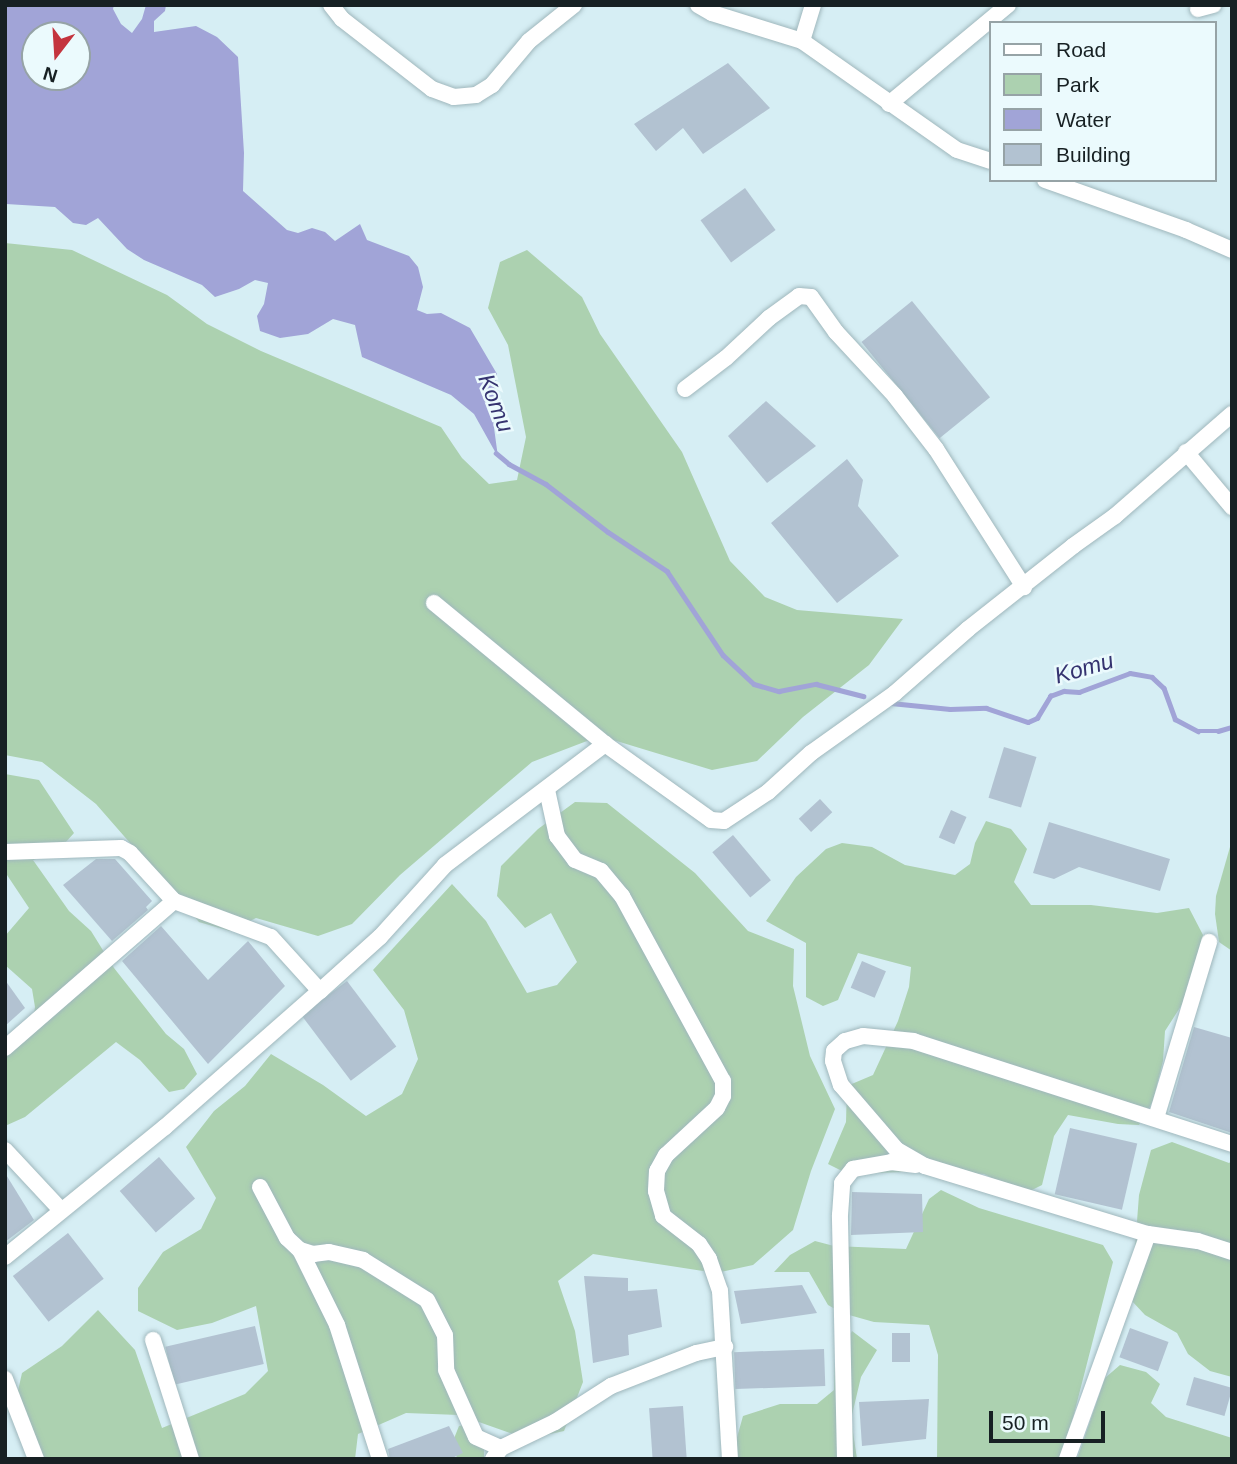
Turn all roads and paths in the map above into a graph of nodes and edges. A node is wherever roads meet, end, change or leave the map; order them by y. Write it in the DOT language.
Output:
graph roads {
  1 [pos="331,5"];
  2 [pos="574,5"];
  3 [pos="698,5"];
  4 [pos="813,5"];
  5 [pos="1008,5"];
  6 [pos="989,21"];
  7 [pos="988,22"];
  8 [pos="802,41"];
  9 [pos="889,104"];
  10 [pos="988,160"];
  11 [pos="1051,182"];
  12 [pos="1232,250"];
  13 [pos="685,389"];
  14 [pos="1232,414"];
  15 [pos="1186,452"];
  16 [pos="1232,507"];
  17 [pos="1024,587"];
  18 [pos="434,603"];
  19 [pos="605,744"];
  20 [pos="547,790"];
  21 [pos="5,852"];
  22 [pos="174,901"];
  23 [pos="1209,942"];
  24 [pos="320,991"];
  25 [pos="5,1048"];
  26 [pos="1156,1118"];
  27 [pos="1232,1144"];
  28 [pos="5,1150"];
  29 [pos="925,1166"];
  30 [pos="260,1187"];
  31 [pos="61,1210"];
  32 [pos="1149,1234"];
  33 [pos="300,1250"];
  34 [pos="1232,1252"];
  35 [pos="5,1257"];
  36 [pos="153,1340"];
  37 [pos="724,1346"];
  38 [pos="5,1379"];
  39 [pos="497,1454"];
  40 [pos="36,1459"];
  41 [pos="191,1459"];
  42 [pos="380,1459"];
  43 [pos="730,1459"];
  44 [pos="845,1459"];
  45 [pos="1068,1459"];
  1 -- 2 [label="street"];
  3 -- 8 [label="street"];
  4 -- 8 [label="street"];
  5 -- 6 [label="street"];
  7 -- 9 [label="street"];
  8 -- 9 [label="street"];
  9 -- 10 [label="street"];
  11 -- 12 [label="street"];
  13 -- 17 [label="street"];
  14 -- 15 [label="street"];
  15 -- 16 [label="street"];
  15 -- 17 [label="street"];
  17 -- 19 [label="street"];
  18 -- 19 [label="street"];
  19 -- 20 [label="street"];
  20 -- 24 [label="street"];
  20 -- 37 [label="street"];
  21 -- 22 [label="street"];
  22 -- 24 [label="street"];
  22 -- 25 [label="street"];
  23 -- 26 [label="street"];
  24 -- 31 [label="street"];
  26 -- 27 [label="street"];
  26 -- 29 [label="street"];
  28 -- 31 [label="street"];
  29 -- 32 [label="street"];
  29 -- 44 [label="street"];
  30 -- 33 [label="street"];
  31 -- 35 [label="street"];
  32 -- 34 [label="street"];
  32 -- 45 [label="street"];
  33 -- 39 [label="street"];
  33 -- 42 [label="street"];
  36 -- 41 [label="street"];
  37 -- 39 [label="street"];
  37 -- 43 [label="street"];
  38 -- 40 [label="street"];
}
